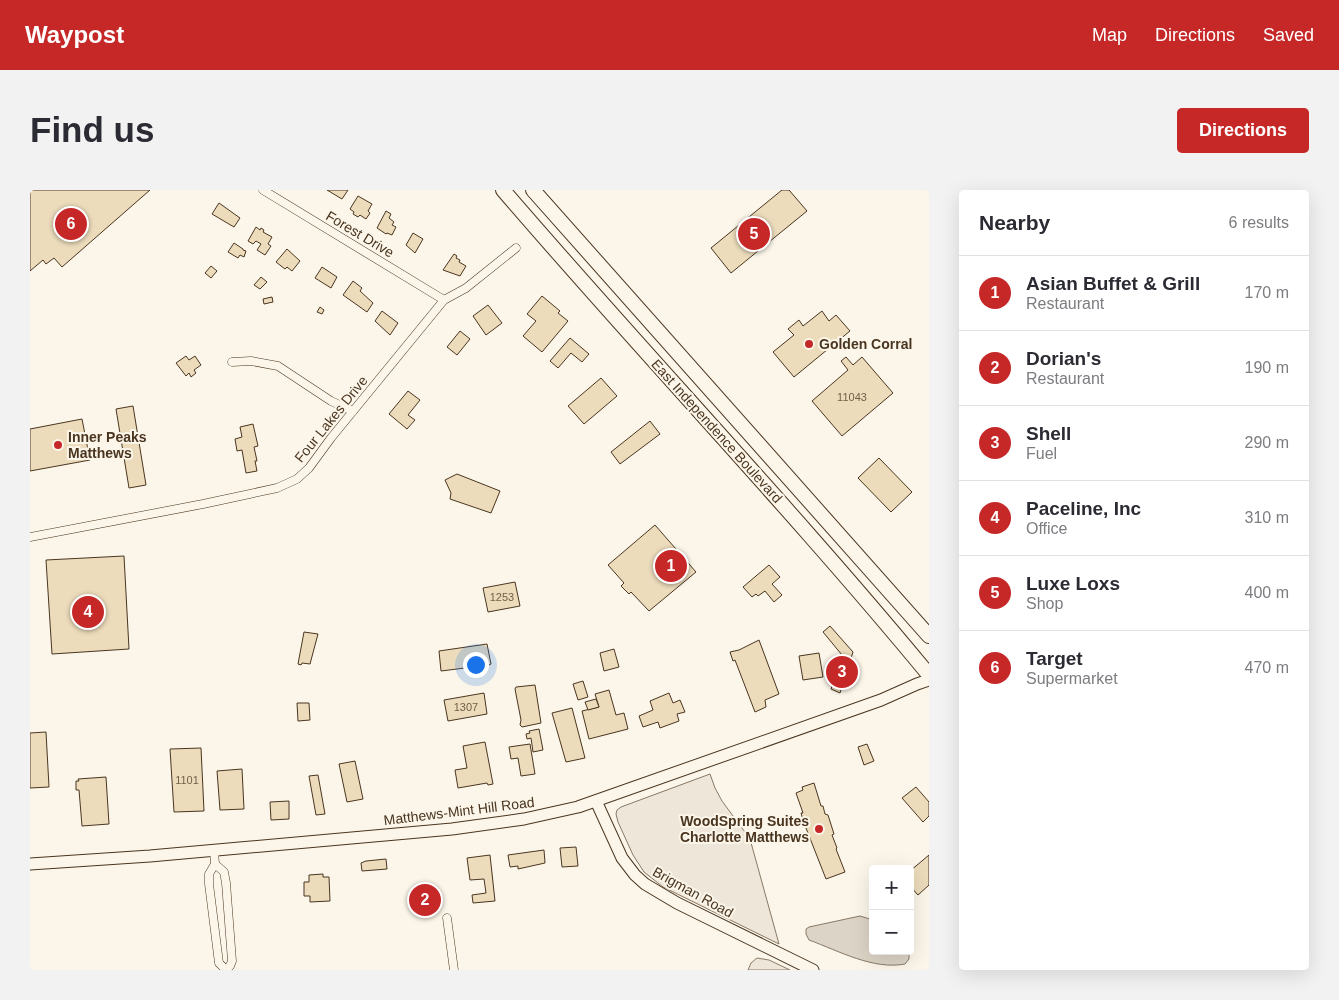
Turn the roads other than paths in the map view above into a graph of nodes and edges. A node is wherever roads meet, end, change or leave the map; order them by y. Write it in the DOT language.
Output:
graph roads {
  1 [pos="263,190"];
  2 [pos="494,190"];
  3 [pos="502,190"];
  4 [pos="533,190"];
  5 [pos="540,190"];
  6 [pos="538,231"];
  7 [pos="576,239"];
  8 [pos="516,248"];
  9 [pos="444,300"];
  10 [pos="232,362"];
  11 [pos="353,411"];
  12 [pos="30,537"];
  13 [pos="929,636"];
  14 [pos="929,675"];
  15 [pos="929,680"];
  16 [pos="596,801"];
  17 [pos="214,850"];
  18 [pos="30,864"];
  19 [pos="215,864"];
  20 [pos="447,918"];
  21 [pos="226,970"];
  22 [pos="454,970"];
  23 [pos="813,970"];
  1 -- 9 [label="street, Forest Drive"];
  2 -- 6 [label="highway"];
  3 -- 6 [label="highway, East Independence Boulevard"];
  4 -- 7 [label="highway, East Independence Boulevard"];
  5 -- 7 [label="highway"];
  6 -- 14 [label="highway, East Independence Boulevard"];
  7 -- 13 [label="highway, East Independence Boulevard"];
  8 -- 9 [label="street, Four Lakes Drive"];
  9 -- 11 [label="street, Four Lakes Drive"];
  10 -- 11 [label="street"];
  11 -- 12 [label="street, Four Lakes Drive"];
  15 -- 16 [label="main road, Matthews-Mint Hill Road"];
  16 -- 17 [label="main road, Matthews-Mint Hill Road"];
  16 -- 23 [label="main road, Brigman Road"];
  17 -- 18 [label="main road, Matthews-Mint Hill Road"];
  17 -- 19 [label="street"];
  19 -- 21 [label="street"];
  19 -- 21 [label="street"];
  20 -- 22 [label="street"];
}
